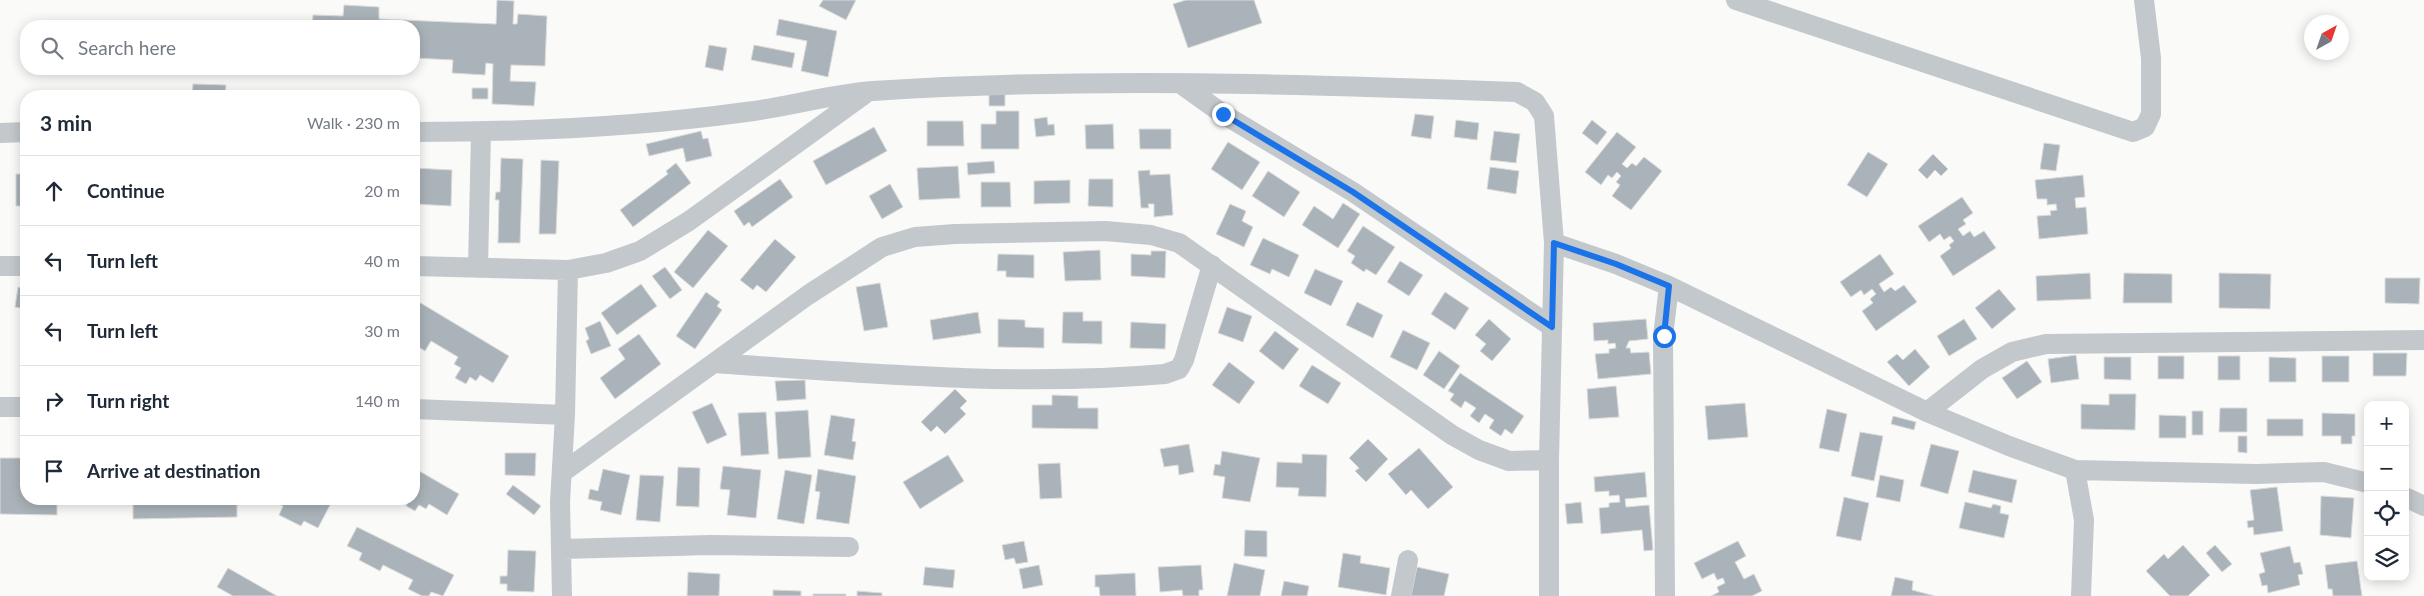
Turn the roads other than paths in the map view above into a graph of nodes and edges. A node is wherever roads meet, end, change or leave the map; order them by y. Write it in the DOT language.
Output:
graph roads {
  1 [pos="1736,0"];
  2 [pos="2144,0"];
  3 [pos="1181,84"];
  4 [pos="869,92"];
  5 [pos="20,132"];
  6 [pos="420,132"];
  7 [pos="481,132"];
  8 [pos="0,133"];
  9 [pos="1554,243"];
  10 [pos="1212,265"];
  11 [pos="0,266"];
  12 [pos="20,266"];
  13 [pos="420,266"];
  14 [pos="478,268"];
  15 [pos="568,270"];
  16 [pos="1669,286"];
  17 [pos="1552,327"];
  18 [pos="2424,340"];
  19 [pos="714,363"];
  20 [pos="0,407"];
  21 [pos="20,407"];
  22 [pos="420,409"];
  23 [pos="1927,412"];
  24 [pos="566,415"];
  25 [pos="1549,460"];
  26 [pos="2074,470"];
  27 [pos="563,472"];
  28 [pos="2364,482"];
  29 [pos="2409,499"];
  30 [pos="2424,506"];
  31 [pos="849,547"];
  32 [pos="562,549"];
  33 [pos="1408,560"];
  34 [pos="562,596"];
  35 [pos="1400,596"];
  36 [pos="1549,596"];
  37 [pos="1665,596"];
  38 [pos="2081,596"];
  1 -- 2 [label="street"];
  3 -- 4 [label="street"];
  3 -- 9 [label="street"];
  3 -- 17 [label="street"];
  4 -- 7 [label="street"];
  4 -- 15 [label="street"];
  5 -- 8 [label="street"];
  6 -- 7 [label="street"];
  7 -- 14 [label="street"];
  9 -- 16 [label="street"];
  9 -- 17 [label="street"];
  10 -- 19 [label="street"];
  10 -- 19 [label="street"];
  10 -- 25 [label="street"];
  11 -- 12 [label="street"];
  13 -- 14 [label="street"];
  14 -- 15 [label="street"];
  15 -- 24 [label="street"];
  16 -- 23 [label="street"];
  16 -- 37 [label="street"];
  17 -- 25 [label="street"];
  18 -- 23 [label="street"];
  19 -- 27 [label="street"];
  20 -- 21 [label="street"];
  22 -- 24 [label="street"];
  23 -- 26 [label="street"];
  24 -- 27 [label="street"];
  25 -- 36 [label="street"];
  26 -- 28 [label="street"];
  26 -- 38 [label="street"];
  27 -- 32 [label="street"];
  29 -- 30 [label="street"];
  31 -- 32 [label="street"];
  32 -- 34 [label="street"];
  33 -- 35 [label="street"];
}
